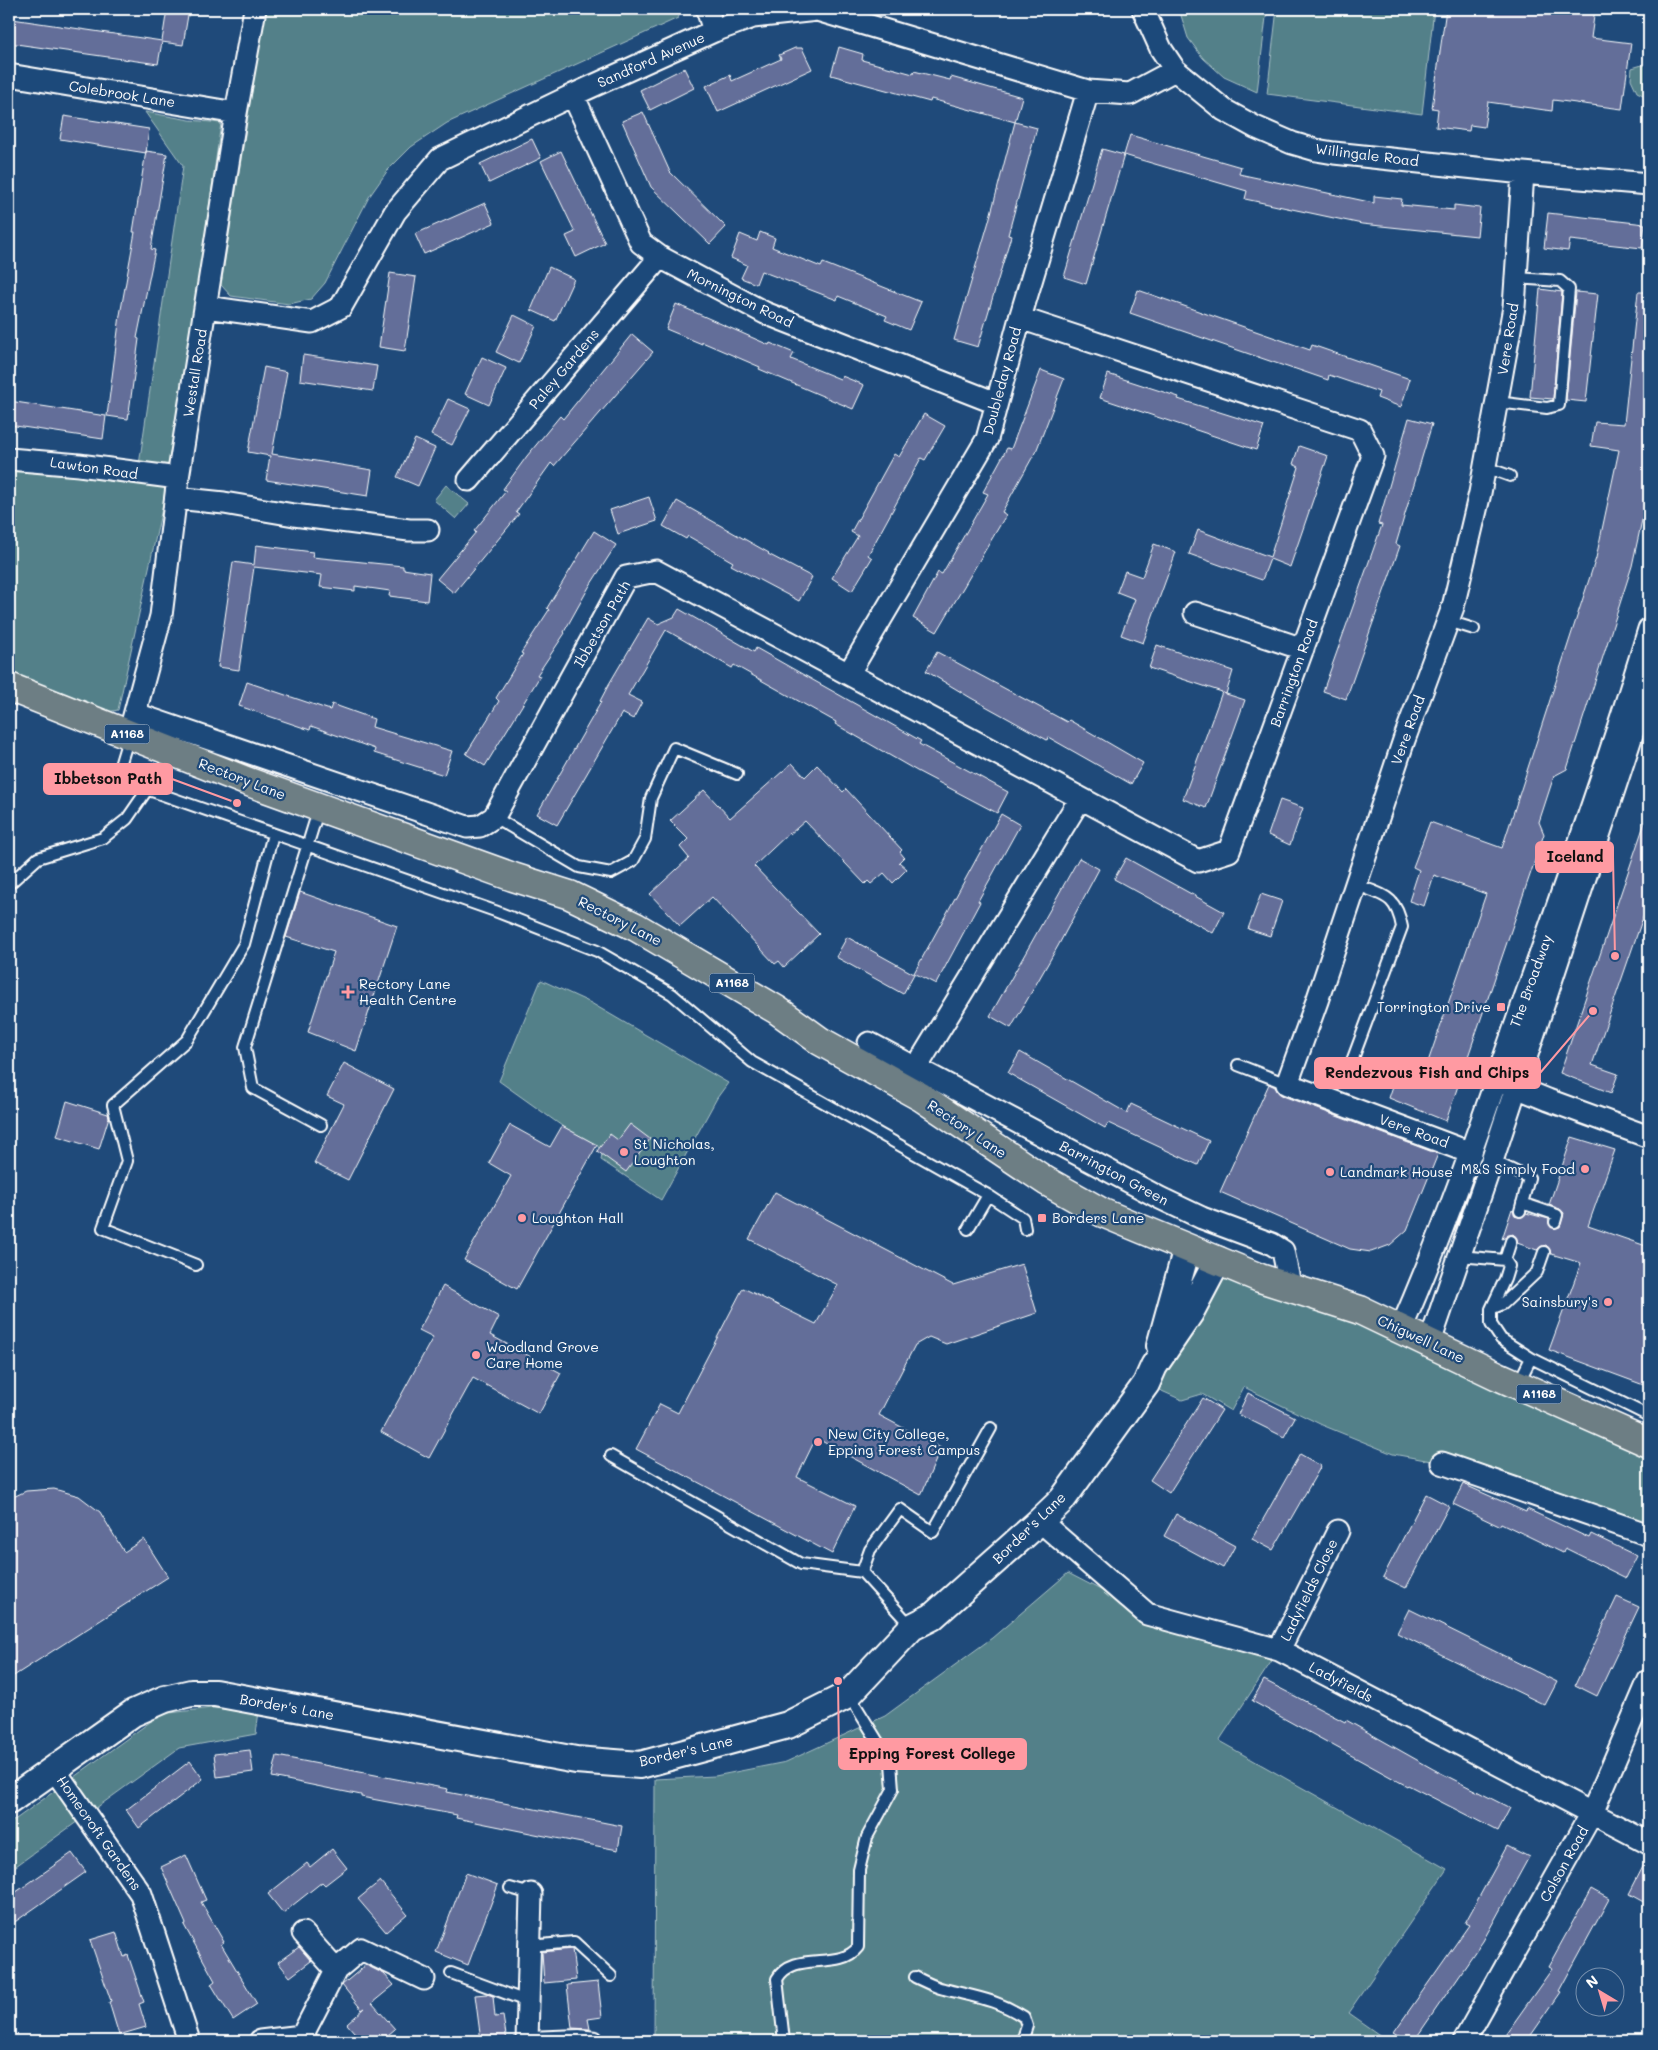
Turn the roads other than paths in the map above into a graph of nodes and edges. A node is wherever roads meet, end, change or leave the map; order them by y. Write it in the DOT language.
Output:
graph roads {
  1 [pos="255,9"];
  2 [pos="707,9"];
  3 [pos="1143,9"];
  4 [pos="714,31"];
  5 [pos="1176,70"];
  6 [pos="9,75"];
  7 [pos="1088,91"];
  8 [pos="573,94"];
  9 [pos="236,113"];
  10 [pos="1522,173"];
  11 [pos="1649,184"];
  12 [pos="660,257"];
  13 [pos="1516,278"];
  14 [pos="206,308"];
  15 [pos="1020,318"];
  16 [pos="1498,402"];
  17 [pos="996,404"];
  18 [pos="9,459"];
  19 [pos="1485,467"];
  20 [pos="1510,476"];
  21 [pos="469,480"];
  22 [pos="177,488"];
  23 [pos="428,530"];
  24 [pos="1195,613"];
  25 [pos="1448,621"];
  26 [pos="1474,629"];
  27 [pos="1649,629"];
  28 [pos="1302,649"];
  29 [pos="849,673"];
  30 [pos="1649,683"];
  31 [pos="9,687"];
  32 [pos="133,728"];
  33 [pos="737,774"];
  34 [pos="147,790"];
  35 [pos="1080,798"];
  36 [pos="319,807"];
  37 [pos="494,817"];
  38 [pos="273,834"];
  39 [pos="308,846"];
  40 [pos="9,884"];
  41 [pos="1355,884"];
  42 [pos="869,1043"];
  43 [pos="1352,1061"];
  44 [pos="1238,1065"];
  45 [pos="916,1068"];
  46 [pos="1506,1082"];
  47 [pos="1286,1084"];
  48 [pos="321,1125"];
  49 [pos="1649,1136"];
  50 [pos="1471,1153"];
  51 [pos="1492,1160"];
  52 [pos="988,1195"];
  53 [pos="1554,1222"];
  54 [pos="968,1229"];
  55 [pos="1025,1229"];
  56 [pos="1511,1241"];
  57 [pos="1187,1248"];
  58 [pos="1544,1252"];
  59 [pos="1458,1256"];
  60 [pos="1218,1260"];
  61 [pos="1505,1260"];
  62 [pos="196,1265"];
  63 [pos="1291,1289"];
  64 [pos="1491,1309"];
  65 [pos="1401,1329"];
  66 [pos="1430,1342"];
  67 [pos="1531,1358"];
  68 [pos="1154,1366"];
  69 [pos="1517,1384"];
  70 [pos="1649,1416"];
  71 [pos="991,1428"];
  72 [pos="1649,1443"];
  73 [pos="611,1456"];
  74 [pos="1442,1463"];
  75 [pos="1040,1521"];
  76 [pos="1338,1531"];
  77 [pos="1649,1534"];
  78 [pos="862,1572"];
  79 [pos="912,1627"];
  80 [pos="1279,1650"];
  81 [pos="1649,1680"];
  82 [pos="848,1695"];
  83 [pos="54,1769"];
  84 [pos="9,1801"];
  85 [pos="1592,1814"];
  86 [pos="1649,1843"];
  87 [pos="510,1888"];
  88 [pos="531,1894"];
  89 [pos="303,1933"];
  90 [pos="529,1946"];
  91 [pos="336,1970"];
  92 [pos="451,1973"];
  93 [pos="611,1976"];
  94 [pos="915,1977"];
  95 [pos="424,1979"];
  96 [pos="529,2002"];
  97 [pos="305,2039"];
  98 [pos="528,2039"];
  99 [pos="188,2041"];
  100 [pos="260,2041"];
  101 [pos="598,2041"];
  102 [pos="784,2041"];
  103 [pos="1022,2041"];
  104 [pos="1464,2041"];
  1 -- 9 [label="street, Westall Road"];
  2 -- 4 [label="street"];
  3 -- 5 [label="street, Willingale Road"];
  4 -- 7 [label="street, Sandford Avenue"];
  4 -- 8 [label="street, Sandford Avenue"];
  5 -- 7 [label="street, Sandford Avenue"];
  5 -- 10 [label="street, Willingale Road"];
  6 -- 9 [label="street, Colebrook Lane"];
  7 -- 15 [label="street, Doubleday Road"];
  8 -- 12 [label="street, Mornington Road"];
  8 -- 14 [label="street, Sandford Avenue"];
  9 -- 14 [label="street, Westall Road"];
  10 -- 11 [label="street, Willingale Road"];
  10 -- 13 [label="street, Vere Road"];
  12 -- 17 [label="street, Mornington Road"];
  12 -- 21 [label="street, Paley Gardens"];
  13 -- 16 [label="street, Vere Road"];
  13 -- 16 [label="lane"];
  14 -- 22 [label="street, Westall Road"];
  15 -- 17 [label="street, Doubleday Road"];
  15 -- 28 [label="street, Barrington Road"];
  16 -- 19 [label="street, Vere Road"];
  17 -- 29 [label="street, Doubleday Road"];
  18 -- 22 [label="street, Lawton Road"];
  19 -- 20 [label="lane"];
  19 -- 25 [label="street, Vere Road"];
  22 -- 23 [label="street"];
  22 -- 32 [label="street, Westall Road"];
  24 -- 28 [label="street"];
  25 -- 26 [label="lane"];
  25 -- 41 [label="street, Vere Road"];
  27 -- 46 [label="street, The Broadway"];
  28 -- 35 [label="street, Barrington Road"];
  29 -- 35 [label="street, Barrington Road"];
  29 -- 37 [label="street, Ibbetson Path"];
  30 -- 46 [label="street, The Broadway"];
  31 -- 32 [label="main road, Rectory Lane / A1168"];
  32 -- 34 [label="lane"];
  32 -- 36 [label="main road, Rectory Lane / A1168"];
  32 -- 37 [label="street"];
  33 -- 37 [label="lane"];
  34 -- 38 [label="lane"];
  34 -- 40 [label="lane"];
  35 -- 45 [label="street"];
  36 -- 39 [label="lane"];
  36 -- 57 [label="main road, Rectory Lane / A1168"];
  38 -- 39 [label="lane"];
  38 -- 62 [label="lane"];
  39 -- 48 [label="lane"];
  39 -- 52 [label="lane"];
  41 -- 43 [label="lane"];
  41 -- 47 [label="street, Vere Road"];
  42 -- 45 [label="street, Barrington Green"];
  44 -- 47 [label="lane"];
  45 -- 63 [label="street, Barrington Green"];
  46 -- 49 [label="street"];
  46 -- 50 [label="street, The Broadway"];
  46 -- 51 [label="street, The Broadway"];
  47 -- 50 [label="street, Vere Road"];
  50 -- 51 [label="lane"];
  50 -- 65 [label="street, The Broadway"];
  51 -- 53 [label="lane"];
  51 -- 59 [label="street, The Broadway"];
  52 -- 54 [label="lane"];
  52 -- 55 [label="lane"];
  56 -- 61 [label="lane"];
  57 -- 60 [label="main road, Chigwell Lane / A1168"];
  57 -- 68 [label="street, Border's Lane"];
  58 -- 64 [label="lane"];
  59 -- 61 [label="lane"];
  59 -- 66 [label="street, The Broadway"];
  60 -- 63 [label="main road, Chigwell Lane / A1168"];
  60 -- 68 [label="street, Border's Lane"];
  61 -- 64 [label="lane"];
  63 -- 65 [label="main road, Chigwell Lane / A1168"];
  64 -- 67 [label="lane"];
  65 -- 66 [label="main road, Chigwell Lane / A1168"];
  66 -- 69 [label="main road, Chigwell Lane / A1168"];
  67 -- 69 [label="lane"];
  67 -- 70 [label="lane"];
  68 -- 75 [label="street, Border's Lane"];
  69 -- 72 [label="main road, Chigwell Lane / A1168"];
  71 -- 78 [label="lane"];
  73 -- 78 [label="lane"];
  74 -- 77 [label="street"];
  75 -- 79 [label="street, Border's Lane"];
  75 -- 80 [label="street, Ladyfields"];
  76 -- 80 [label="street, Ladyfields Close"];
  78 -- 79 [label="lane"];
  79 -- 82 [label="street, Border's Lane"];
  80 -- 85 [label="street, Ladyfields"];
  81 -- 85 [label="street, Colson Road"];
  82 -- 83 [label="street, Border's Lane"];
  82 -- 102 [label="lane"];
  83 -- 84 [label="street, Border's Lane"];
  83 -- 99 [label="street, Homecroft Gardens"];
  85 -- 86 [label="street, Ladyfields"];
  85 -- 104 [label="street, Colson Road"];
  87 -- 88 [label="lane"];
  88 -- 90 [label="street"];
  89 -- 91 [label="street"];
  90 -- 93 [label="lane"];
  90 -- 96 [label="street"];
  91 -- 95 [label="street"];
  91 -- 97 [label="street"];
  92 -- 96 [label="lane"];
  94 -- 103 [label="lane"];
  96 -- 98 [label="street"];
  97 -- 100 [label="street"];
  98 -- 101 [label="lane"];
}
